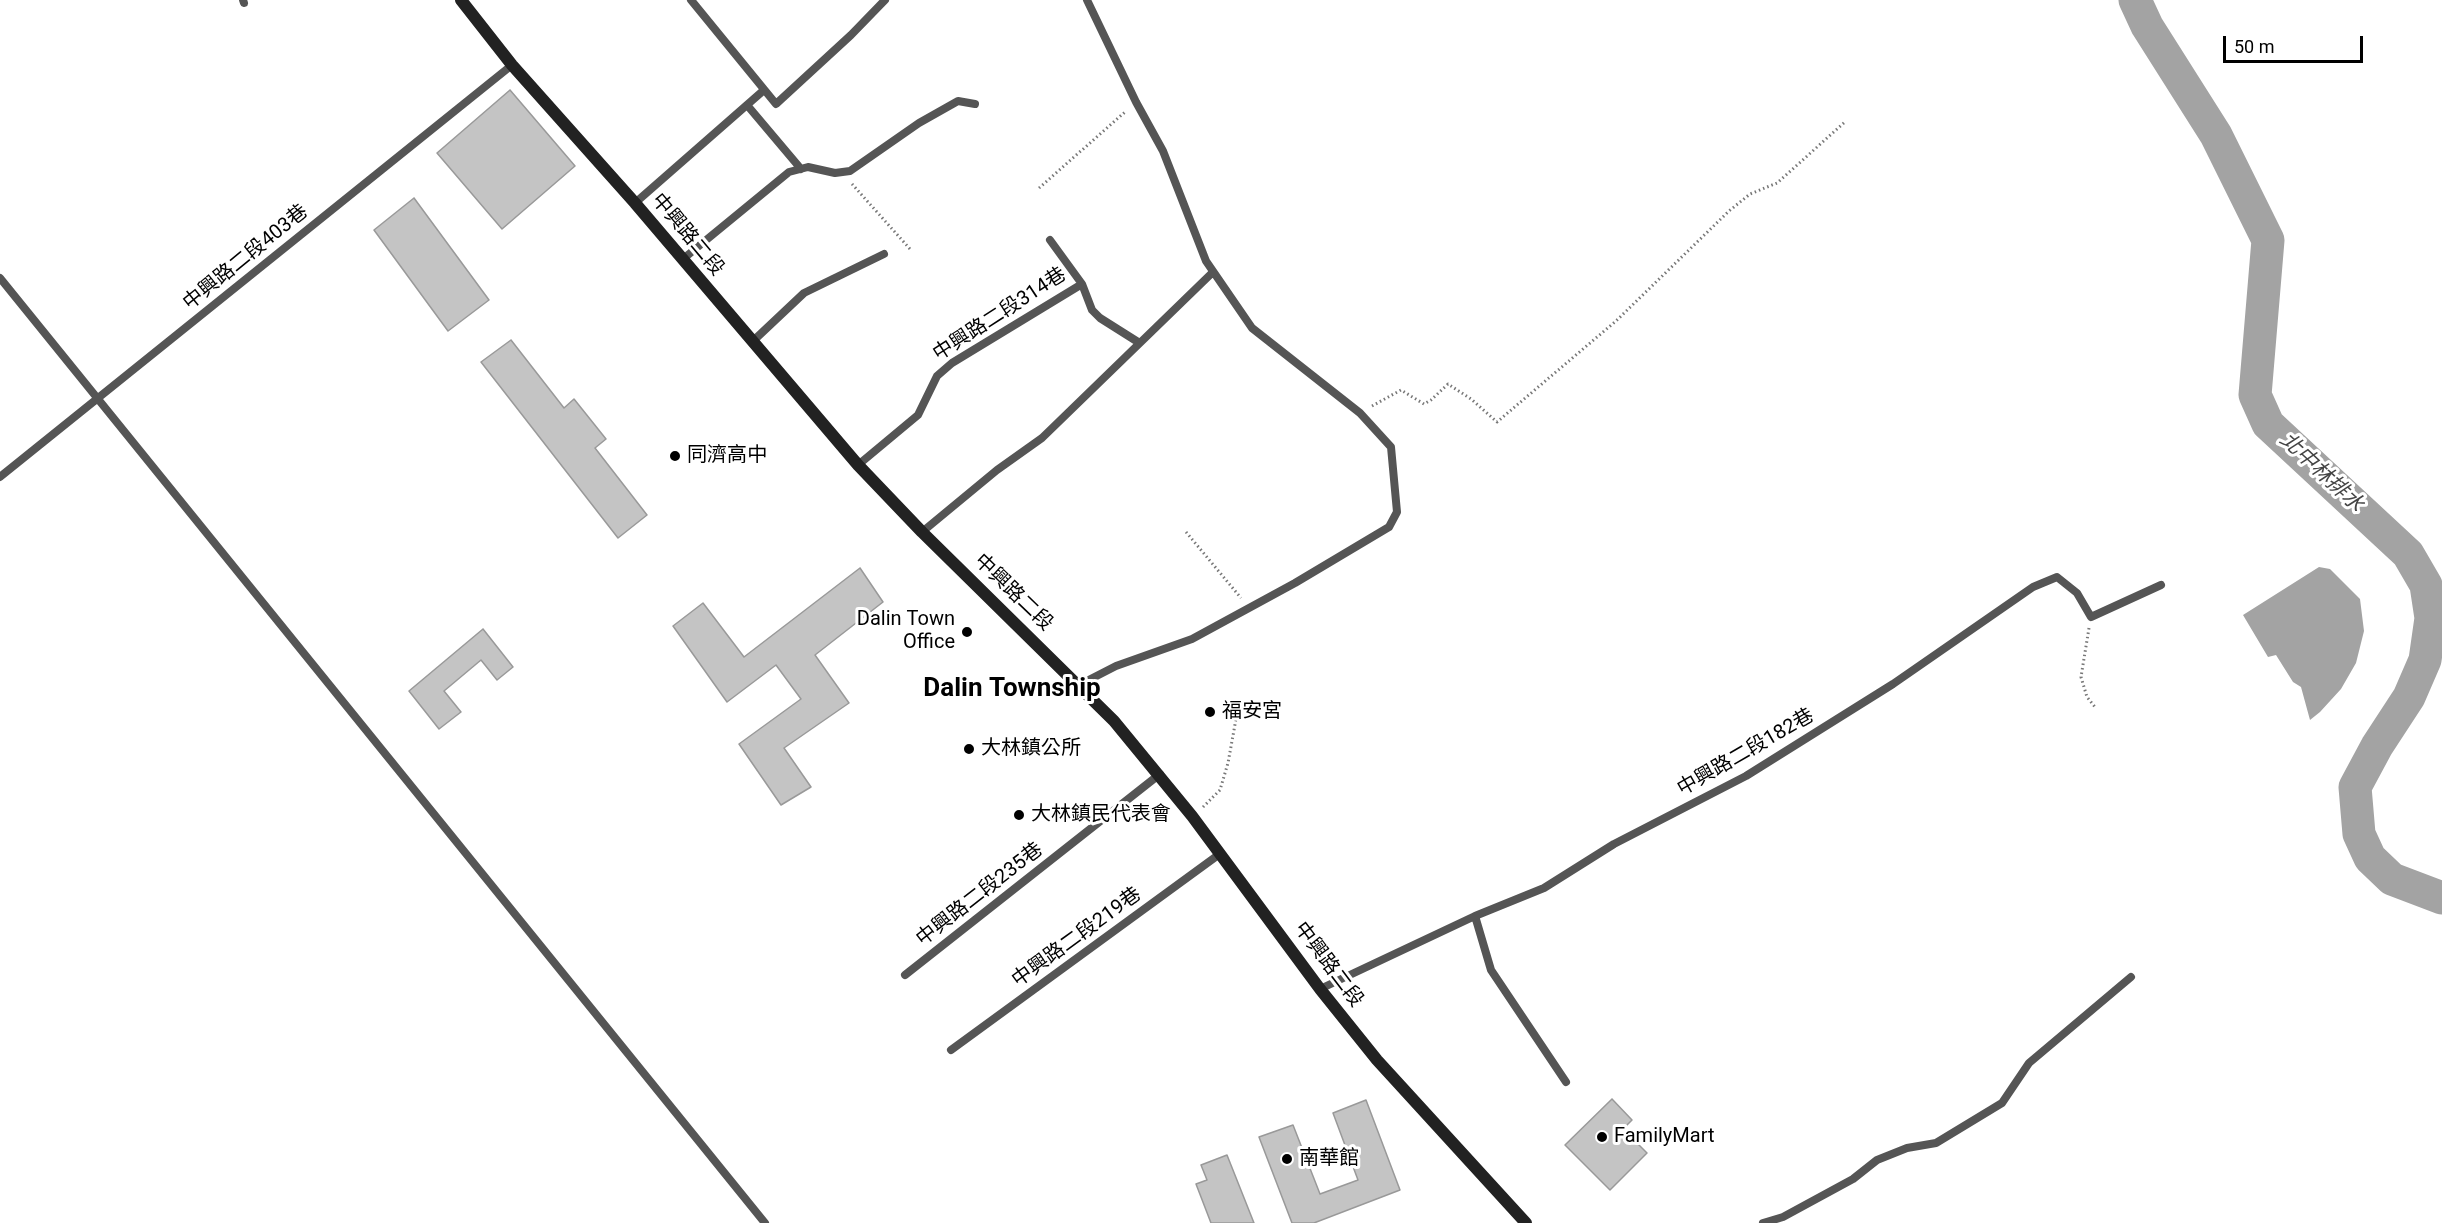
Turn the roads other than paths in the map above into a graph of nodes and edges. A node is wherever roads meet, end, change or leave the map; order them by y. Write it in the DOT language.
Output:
graph roads {
  1 [pos="461,0"];
  2 [pos="691,0"];
  3 [pos="885,0"];
  4 [pos="1087,0"];
  5 [pos="513,65"];
  6 [pos="764,90"];
  7 [pos="975,104"];
  8 [pos="747,105"];
  9 [pos="801,169"];
  10 [pos="635,203"];
  11 [pos="1050,240"];
  12 [pos="884,254"];
  13 [pos="683,259"];
  14 [pos="1213,272"];
  15 [pos="0,278"];
  16 [pos="1082,284"];
  17 [pos="752,342"];
  18 [pos="1138,342"];
  19 [pos="97,398"];
  20 [pos="858,465"];
  21 [pos="0,477"];
  22 [pos="922,532"];
  23 [pos="2161,585"];
  24 [pos="1079,685"];
  25 [pos="1160,774"];
  26 [pos="1221,854"];
  27 [pos="1475,916"];
  28 [pos="905,975"];
  29 [pos="2131,977"];
  30 [pos="1320,989"];
  31 [pos="951,1050"];
  32 [pos="1566,1082"];
  33 [pos="765,1223"];
  34 [pos="1526,1223"];
  35 [pos="1764,1223"];
  1 -- 5 [label="main road, 中興路二段"];
  2 -- 6 [label="lane"];
  3 -- 6 [label="lane"];
  4 -- 14 [label="lane"];
  5 -- 10 [label="main road, 中興路二段"];
  5 -- 19 [label="lane, 中興路二段403巷"];
  6 -- 8 [label="lane"];
  7 -- 9 [label="lane"];
  8 -- 9 [label="lane"];
  8 -- 10 [label="lane"];
  9 -- 13 [label="lane"];
  10 -- 13 [label="main road, 中興路二段"];
  11 -- 16 [label="lane, 中興路二段314巷"];
  12 -- 17 [label="lane"];
  13 -- 17 [label="main road, 中興路二段"];
  14 -- 18 [label="lane"];
  14 -- 24 [label="lane"];
  15 -- 19 [label="lane"];
  16 -- 18 [label="lane"];
  16 -- 20 [label="lane, 中興路二段314巷"];
  17 -- 20 [label="main road, 中興路二段"];
  18 -- 22 [label="lane"];
  19 -- 21 [label="lane, 中興路二段403巷"];
  19 -- 33 [label="lane"];
  20 -- 22 [label="main road, 中興路二段"];
  22 -- 24 [label="main road, 中興路二段"];
  23 -- 27 [label="lane, 中興路二段182巷"];
  24 -- 25 [label="main road, 中興路二段"];
  25 -- 26 [label="main road, 中興路二段"];
  25 -- 28 [label="lane, 中興路二段235巷"];
  26 -- 30 [label="main road, 中興路二段"];
  26 -- 31 [label="lane, 中興路二段219巷"];
  27 -- 30 [label="lane, 中興路二段182巷"];
  27 -- 32 [label="lane"];
  29 -- 35 [label="lane"];
  30 -- 34 [label="main road, 中興路二段"];
}
